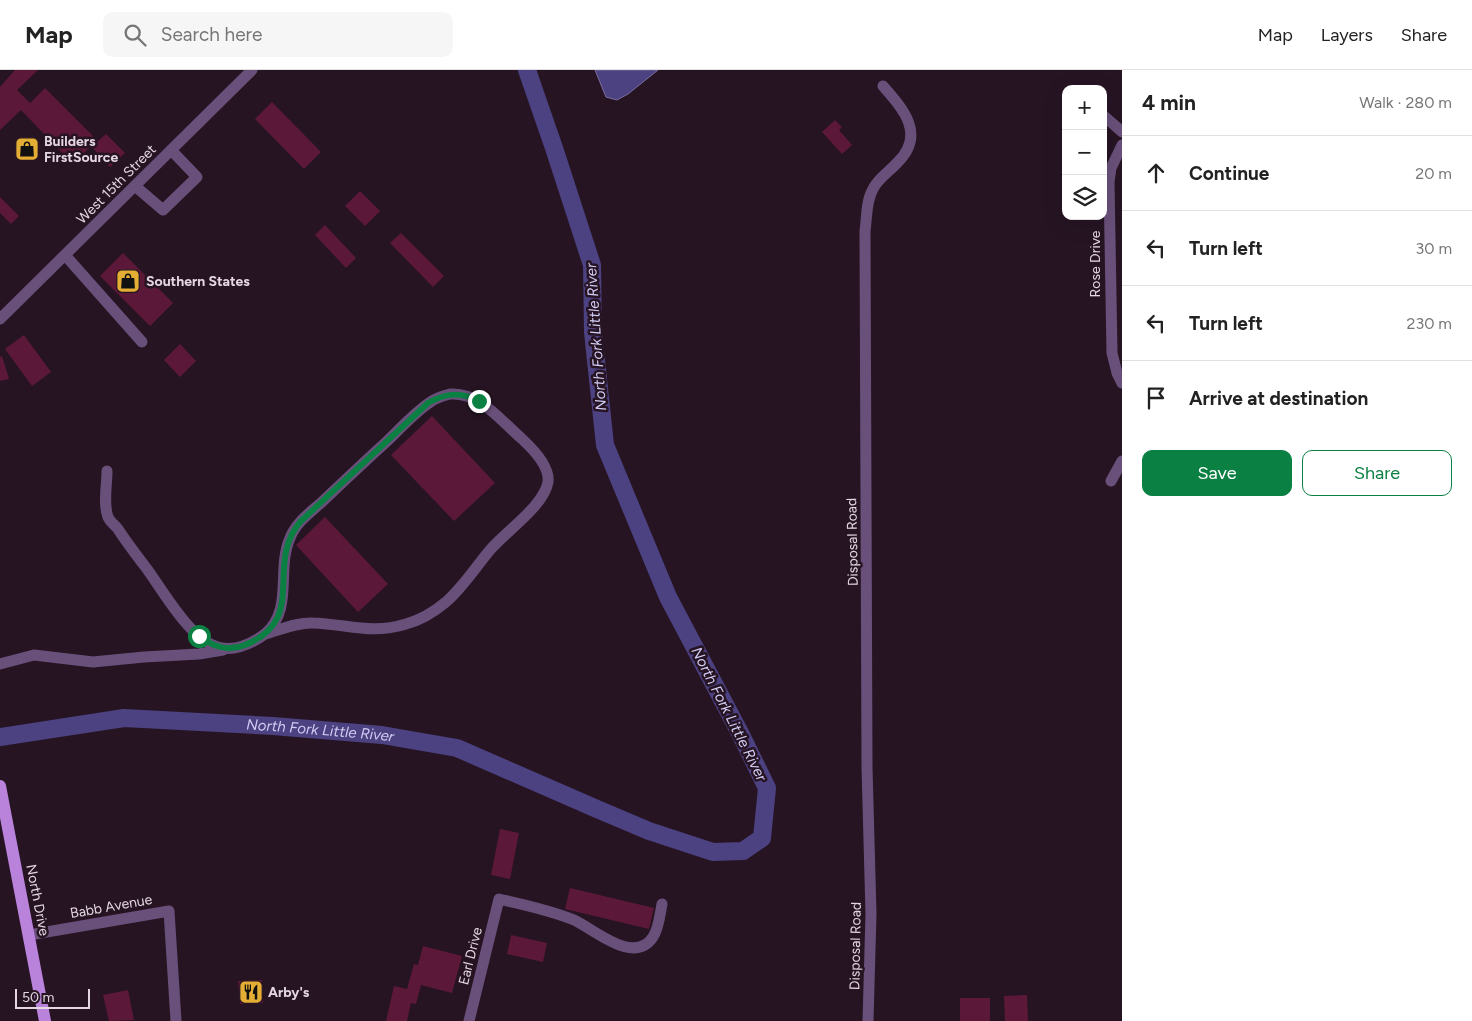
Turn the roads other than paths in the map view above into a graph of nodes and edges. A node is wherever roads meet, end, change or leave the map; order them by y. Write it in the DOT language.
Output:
graph roads {
  1 [pos="252,70"];
  2 [pos="883,86"];
  3 [pos="1107,118"];
  4 [pos="1122,132"];
  5 [pos="1122,144"];
  6 [pos="171,150"];
  7 [pos="134,186"];
  8 [pos="65,255"];
  9 [pos="0,319"];
  10 [pos="142,342"];
  11 [pos="1122,383"];
  12 [pos="1122,461"];
  13 [pos="107,471"];
  14 [pos="1110,481"];
  15 [pos="265,634"];
  16 [pos="230,649"];
  17 [pos="0,664"];
  18 [pos="0,786"];
  19 [pos="662,904"];
  20 [pos="29,935"];
  21 [pos="44,1021"];
  22 [pos="176,1021"];
  23 [pos="469,1021"];
  24 [pos="868,1021"];
  1 -- 6 [label="street, West 15th Street"];
  2 -- 24 [label="street, Disposal Road"];
  3 -- 4 [label="street"];
  5 -- 11 [label="street, Rose Drive"];
  6 -- 7 [label="street, West 15th Street"];
  6 -- 7 [label="street"];
  7 -- 8 [label="street, West 15th Street"];
  8 -- 9 [label="street, West 15th Street"];
  8 -- 10 [label="street"];
  12 -- 14 [label="street"];
  13 -- 16 [label="street"];
  15 -- 15 [label="street"];
  15 -- 16 [label="street"];
  16 -- 17 [label="street"];
  18 -- 20 [label="main road, North Drive"];
  19 -- 23 [label="street, Earl Drive"];
  20 -- 21 [label="main road, North Drive"];
  20 -- 22 [label="street, Babb Avenue"];
}
